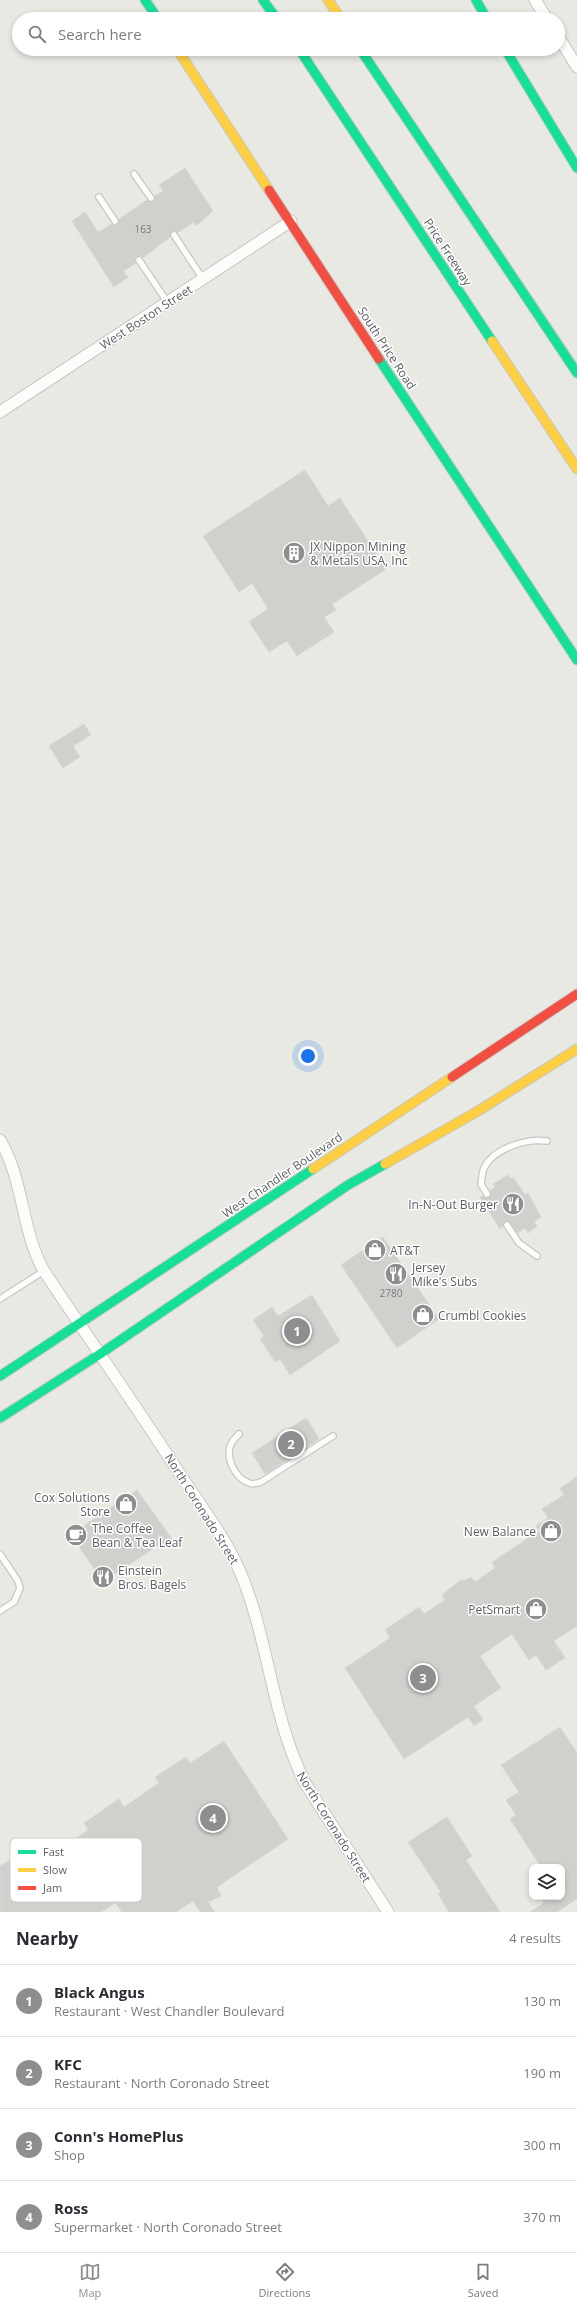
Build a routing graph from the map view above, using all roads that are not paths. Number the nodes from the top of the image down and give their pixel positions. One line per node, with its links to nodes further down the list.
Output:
1 (145, 0): 7 (main road)
2 (263, 0): 8 (main road)
3 (268, 0): 9 (main road)
4 (328, 0): 10 (main road)
5 (476, 0): 11 (main road)
6 (536, 0): 12 (street)
7 (153, 12)
8 (273, 12)
9 (275, 12)
10 (336, 12)
11 (483, 12)
12 (543, 12)
13 (565, 47): 19 (street)
14 (182, 56): 25 (main road, South Price Road)
15 (304, 56): 33 (main road, Price Freeway)
16 (365, 56): 20 (main road)
17 (371, 56): 20 (main road)
18 (509, 56): 21 (main road)
19 (577, 67)
20 (388, 91): 31 (main road)
21 (577, 168)
22 (134, 174): 24 (lane)
23 (99, 197): 26 (lane)
24 (150, 198)
25 (291, 221): 29 (street, West Boston Street); 34 (main road, South Price Road)
26 (115, 222)
27 (174, 235): 29 (lane)
28 (139, 260): 30 (lane)
29 (203, 279): 30 (street, West Boston Street)
30 (168, 302): 32 (street, West Boston Street)
31 (577, 373)
32 (0, 412)
33 (577, 469)
34 (577, 660)
35 (577, 994): 44 (main road, West Chandler Boulevard)
36 (577, 1048): 45 (main road)
37 (0, 1140): 42 (street, North Coronado Street)
38 (547, 1141): 39 (lane)
39 (487, 1194)
40 (507, 1225): 41 (lane)
41 (537, 1256)
42 (44, 1271): 43 (lane); 44 (street, North Coronado Street)
43 (0, 1299)
44 (79, 1324): 45 (street, North Coronado Street); 46 (main road, West Chandler Boulevard)
45 (100, 1354): 47 (main road); 52 (street, North Coronado Street)
46 (0, 1376)
47 (0, 1418)
48 (239, 1434): 49 (lane)
49 (333, 1436)
50 (0, 1554): 51 (lane)
51 (0, 1610)
52 (388, 1912)

